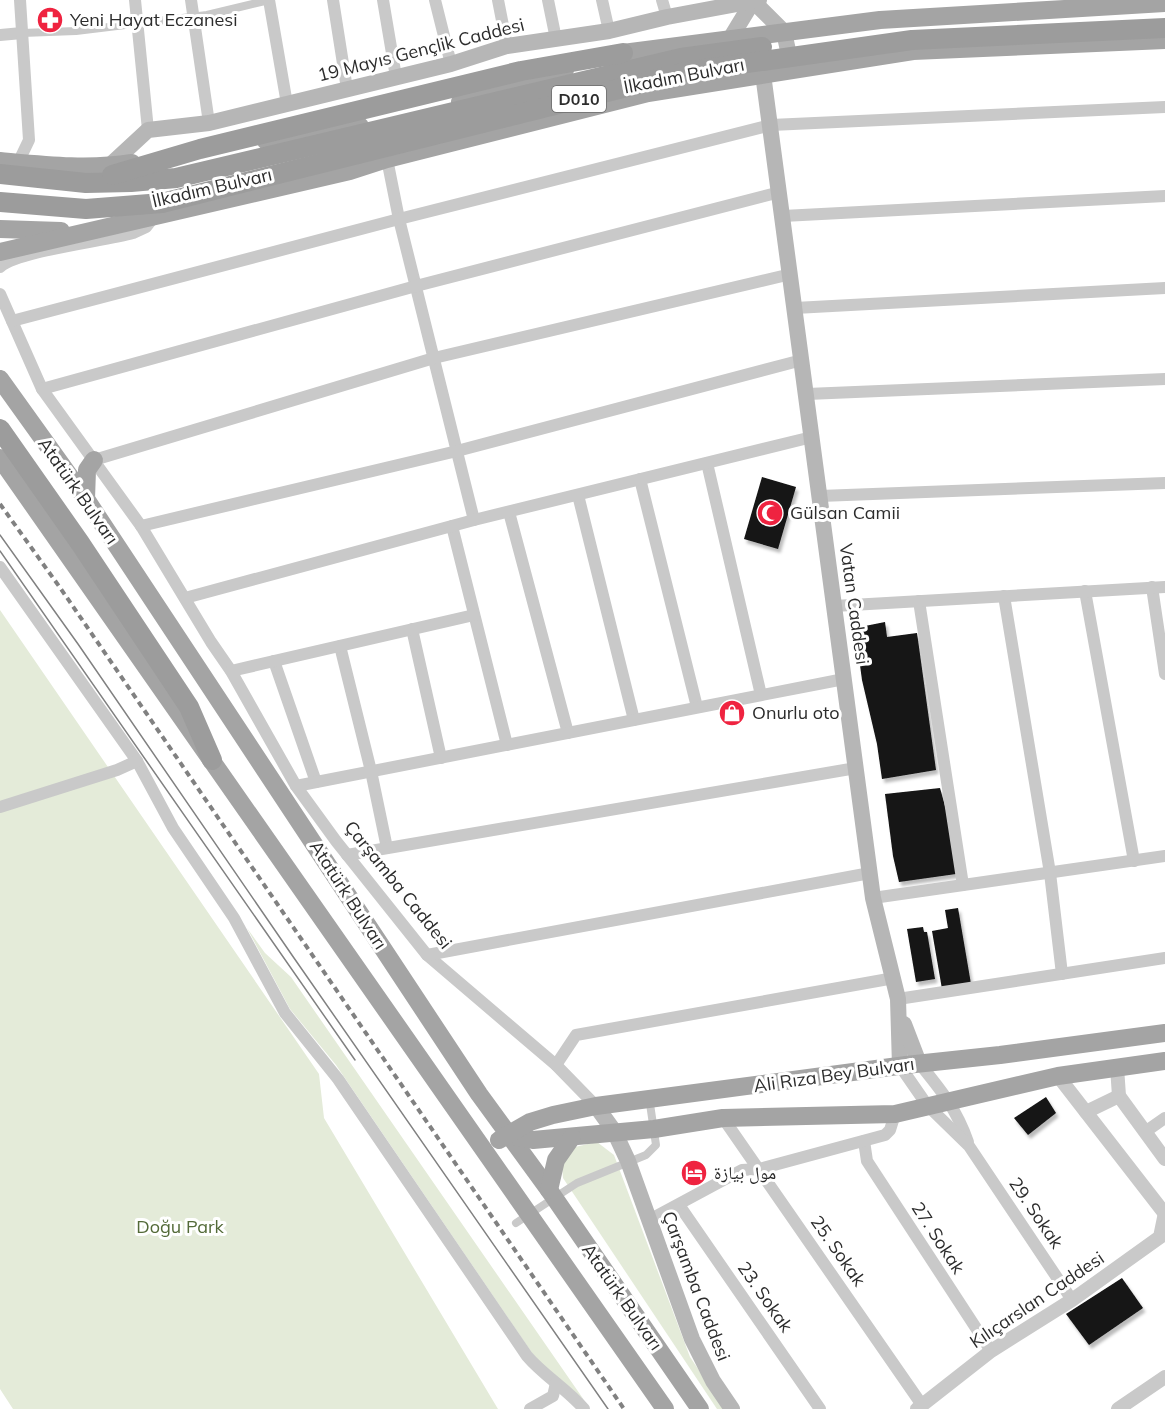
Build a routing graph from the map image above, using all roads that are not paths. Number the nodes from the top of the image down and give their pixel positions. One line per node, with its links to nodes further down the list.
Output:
1 (20, 0): 22 (street)
2 (135, 0): 18 (street)
3 (191, 0): 15 (street)
4 (269, 0): 15 (street); 35 (street)
5 (333, 0): 34 (street)
6 (382, 0): 32 (street)
7 (435, 0): 29 (street)
8 (498, 0): 27 (street)
9 (548, 0): 24 (street)
10 (602, 0): 20 (street)
11 (662, 0): 16 (street)
12 (756, 1): 14 (main road, 19 Mayıs Gençlik Caddesi); 21 (main road); 25 (main road)
13 (1165, 3): 21 (main road, İlkadım Bulvarı)
14 (721, 4): 16 (main road, 19 Mayıs Gençlik Caddesi)
15 (194, 16): 18 (street); 37 (street)
16 (667, 16): 20 (main road, 19 Mayıs Gençlik Caddesi)
17 (1165, 16): 45 (highway, İlkadım Bulvarı / D010)
18 (138, 23): 22 (street); 39 (street)
19 (1165, 28): 48 (highway, İlkadım Bulvarı / D010)
20 (609, 31): 24 (main road, 19 Mayıs Gençlik Caddesi)
21 (784, 32): 25 (main road, İlkadım Bulvarı); 30 (main road)
22 (22, 33): 23 (street); 42 (street)
23 (0, 35)
24 (556, 39): 27 (main road, 19 Mayıs Gençlik Caddesi)
25 (730, 39): 28 (main road, İlkadım Bulvarı); 33 (main road)
26 (1165, 40): 30 (main road, İlkadım Bulvarı)
27 (507, 46): 29 (main road, 19 Mayıs Gençlik Caddesi)
28 (623, 53): 43 (main road, İlkadım Bulvarı); 45 (highway)
29 (451, 64): 32 (main road, 19 Mayıs Gençlik Caddesi)
30 (792, 70): 31 (main road, İlkadım Bulvarı)
31 (763, 74): 33 (main road, İlkadım Bulvarı); 38 (main road, Vatan Caddesi)
32 (396, 77): 34 (main road, 19 Mayıs Gençlik Caddesi)
33 (740, 78): 40 (main road, İlkadım Bulvarı)
34 (347, 89): 35 (main road, 19 Mayıs Gençlik Caddesi)
35 (287, 104): 37 (main road, 19 Mayıs Gençlik Caddesi)
36 (1165, 107): 38 (street)
37 (209, 123): 39 (main road, 19 Mayıs Gençlik Caddesi)
38 (771, 125): 46 (main road, Vatan Caddesi); 51 (street)
39 (148, 130): 43 (main road)
40 (387, 159): 50 (main road, İlkadım Bulvarı); 51 (street)
41 (0, 161): 42 (main road, İlkadım Bulvarı)
42 (18, 163): 43 (main road, İlkadım Bulvarı)
43 (108, 167)
44 (0, 174): 45 (highway, İlkadım Bulvarı / D010)
45 (86, 183)
46 (780, 192): 49 (main road, Vatan Caddesi); 57 (street)
47 (1165, 196): 49 (street)
48 (0, 202)
49 (783, 216): 56 (main road, Vatan Caddesi)
50 (154, 217): 53 (main road, İlkadım Bulvarı); 55 (street)
51 (399, 219): 57 (street); 61 (street)
52 (0, 229): 53 (main road)
53 (91, 231): 54 (main road)
54 (0, 252)
55 (0, 267)
56 (791, 274): 60 (main road, Vatan Caddesi); 62 (street)
57 (416, 286): 62 (street); 66 (street)
58 (1165, 288): 60 (street)
59 (0, 294): 61 (street, Çarşamba Caddesi)
60 (795, 308): 63 (main road, Vatan Caddesi)
61 (12, 321): 66 (street, Çarşamba Caddesi)
62 (434, 358): 70 (street); 72 (street)
63 (802, 360): 67 (main road, Vatan Caddesi); 70 (street)
64 (0, 379): 78 (main road, Atatürk Bulvarı)
65 (1165, 379): 67 (street)
66 (42, 389): 72 (street, Çarşamba Caddesi)
67 (807, 394): 69 (main road, Vatan Caddesi)
68 (0, 429): 104 (highway)
69 (812, 437): 73 (street); 77 (main road, Vatan Caddesi)
70 (457, 451): 80 (street); 81 (street)
71 (0, 458): 104 (main road, Atatürk Bulvarı)
72 (94, 460): 78 (main road); 81 (street, Çarşamba Caddesi)
73 (707, 463): 74 (street); 98 (street)
74 (640, 479): 76 (street); 99 (street)
75 (1165, 483): 77 (street)
76 (578, 495): 79 (street); 100 (street)
77 (820, 496): 90 (main road, Vatan Caddesi)
78 (86, 499): 142 (main road, Atatürk Bulvarı)
79 (509, 512): 80 (street); 101 (street)
80 (474, 520): 82 (street)
81 (141, 526): 88 (street, Çarşamba Caddesi)
82 (452, 526): 88 (street); 91 (street)
83 (0, 567): 105 (street)
84 (1152, 587): 85 (street); 86 (street); 96 (street)
85 (1165, 587)
86 (1085, 591): 87 (street); 114 (street)
87 (1004, 596): 89 (street); 116 (street)
88 (185, 598): 95 (street, Çarşamba Caddesi)
89 (919, 601): 90 (street); 117 (street)
90 (834, 606): 97 (main road, Vatan Caddesi)
91 (474, 615): 92 (street); 102 (street)
92 (412, 629): 93 (street); 103 (street)
93 (340, 646): 94 (street); 107 (street)
94 (274, 661): 95 (street); 108 (street)
95 (231, 671): 109 (street, Çarşamba Caddesi)
96 (1165, 674)
97 (844, 679): 98 (street); 106 (main road, Vatan Caddesi)
98 (761, 695): 99 (street)
99 (698, 707): 100 (street)
100 (634, 720): 101 (street)
101 (568, 733): 102 (street)
102 (507, 745): 103 (street)
103 (441, 758): 107 (street)
104 (213, 759): 146 (main road, Atatürk Bulvarı)
105 (137, 761): 110 (street); 159 (street)
106 (856, 768): 111 (street); 115 (main road, Vatan Caddesi)
107 (371, 771): 108 (street); 111 (street)
108 (316, 782): 109 (street)
109 (296, 786): 112 (street, Çarşamba Caddesi)
110 (0, 807)
111 (387, 848): 112 (street)
112 (347, 855): 119 (street, Çarşamba Caddesi)
113 (1165, 856): 114 (street)
114 (1134, 861): 116 (street)
115 (870, 873): 118 (main road, Vatan Caddesi); 119 (street)
116 (1050, 873): 117 (street); 121 (street)
117 (963, 885): 118 (street)
118 (873, 898): 122 (main road, Vatan Caddesi)
119 (427, 955): 127 (street, Çarşamba Caddesi)
120 (1165, 958): 121 (street)
121 (1062, 974): 123 (street)
122 (894, 978): 123 (main road, Vatan Caddesi); 127 (street)
123 (899, 1006): 126 (main road, Vatan Caddesi)
124 (1165, 1033): 126 (main road, Ali Rıza Bey Bulvarı)
125 (1165, 1061): 128 (main road, Ali Rıza Bey Bulvarı)
126 (910, 1064): 130 (main road, Ali Rıza Bey Bulvarı); 132 (street); 133 (street)
127 (556, 1065): 134 (street, Çarşamba Caddesi)
128 (1117, 1067): 129 (main road, Ali Rıza Bey Bulvarı); 131 (street)
129 (1058, 1076): 132 (main road, Ali Rıza Bey Bulvarı); 135 (street)
130 (649, 1095): 134 (main road, Ali Rıza Bey Bulvarı); 139 (street)
131 (1119, 1096): 135 (street); 141 (street)
132 (949, 1100): 133 (main road, Ali Rıza Bey Bulvarı); 145 (street)
133 (927, 1105): 136 (main road, Ali Rıza Bey Bulvarı); 145 (street)
134 (596, 1106): 140 (main road, Çarşamba Caddesi); 142 (main road, Ali Rıza Bey Bulvarı)
135 (1086, 1112): 152 (street)
136 (895, 1114): 137 (main road, Ali Rıza Bey Bulvarı); 144 (street)
137 (723, 1118): 139 (main road, Ali Rıza Bey Bulvarı); 149 (street, 25. Sokak)
138 (1165, 1118): 141 (street)
139 (654, 1129): 140 (main road, Ali Rıza Bey Bulvarı); 148 (street)
140 (614, 1131): 143 (main road, Ali Rıza Bey Bulvarı); 148 (main road, Çarşamba Caddesi)
141 (1145, 1132): 147 (street)
142 (508, 1135): 143 (main road, Ali Rıza Bey Bulvarı); 146 (main road, Ali Rıza Bey Bulvarı); 150 (main road, Atatürk Bulvarı)
143 (572, 1137): 150 (main road)
144 (864, 1141): 149 (street); 157 (street, 27. Sokak)
145 (969, 1146): 156 (street, 29. Sokak)
146 (484, 1148): 153 (main road, Atatürk Bulvarı)
147 (1165, 1159)
148 (628, 1161): 150 (street); 154 (main road, Çarşamba Caddesi)
149 (759, 1169): 151 (street); 161 (street, 25. Sokak)
150 (551, 1194): 153 (street); 165 (main road, Atatürk Bulvarı)
151 (679, 1205): 154 (street); 167 (street, 23. Sokak)
152 (1165, 1214): 155 (street, Kılıçarslan Caddesi)
153 (523, 1218): 164 (main road, Atatürk Bulvarı)
154 (649, 1220): 166 (main road, Çarşamba Caddesi)
155 (1163, 1237): 156 (street, Kılıçarslan Caddesi)
156 (1072, 1300): 157 (street, Kılıçarslan Caddesi)
157 (991, 1351): 161 (street, Kılıçarslan Caddesi)
158 (1165, 1377): 160 (street)
159 (556, 1383): 162 (street); 163 (street)
160 (1135, 1404): 168 (street)
161 (919, 1407)
162 (530, 1409)
163 (584, 1409)
164 (665, 1409)
165 (700, 1409)
166 (732, 1409)
167 (820, 1409)
168 (1118, 1409)

